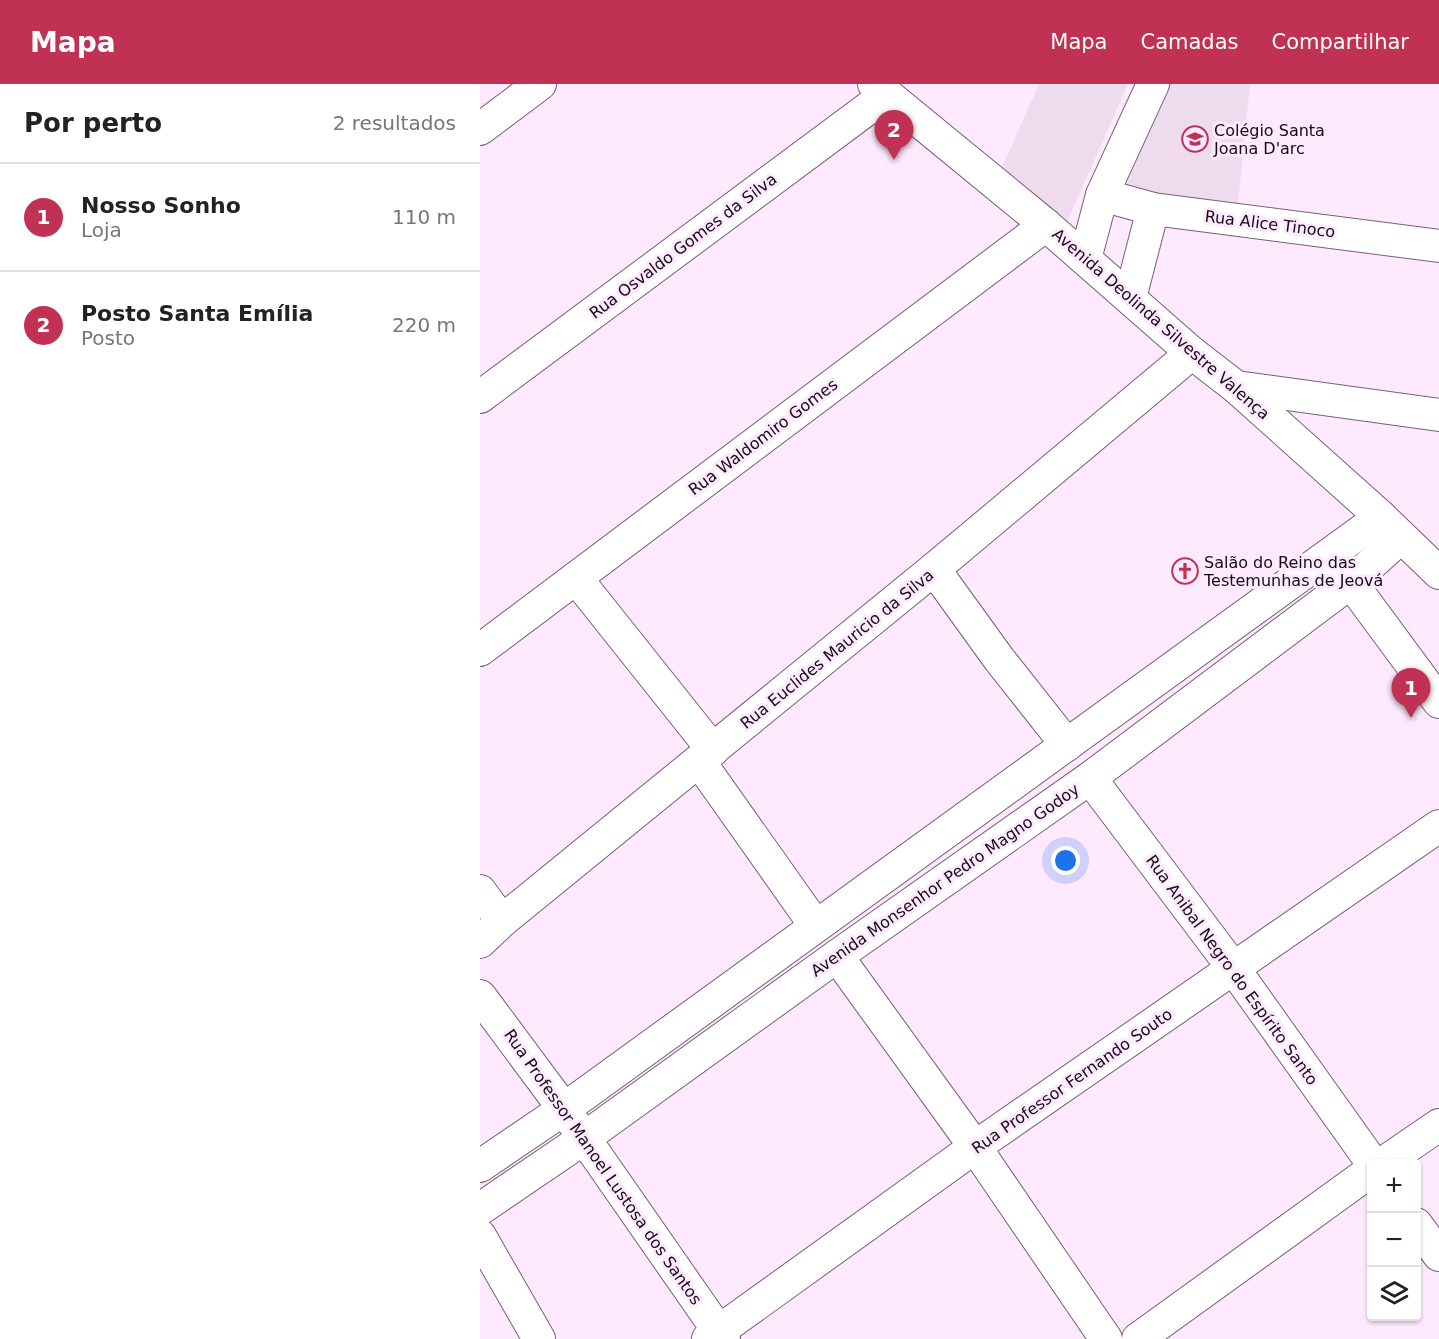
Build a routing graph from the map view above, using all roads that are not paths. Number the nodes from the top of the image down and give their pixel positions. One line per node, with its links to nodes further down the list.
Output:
1 (540, 84): 4 (street)
2 (1153, 84): 5 (street)
3 (880, 89): 7 (street, Avenida Deolinda Silvestre Valença); 13 (street, Rua Osvaldo Gomes da Silva)
4 (480, 129)
5 (1102, 195): 6 (street, Rua Alice Tinoco); 9 (street)
6 (1154, 209): 8 (street, Rua Alice Tinoco); 10 (street)
7 (1046, 225): 9 (street, Avenida Deolinda Silvestre Valença); 19 (street, Rua Waldomiro Gomes)
8 (1439, 246)
9 (1085, 259): 10 (street, Avenida Deolinda Silvestre Valença)
10 (1130, 298): 11 (street, Avenida Deolinda Silvestre Valença)
11 (1192, 352): 12 (street, Avenida Deolinda Silvestre Valença); 17 (street, Rua Euclides Mauricio da Silva)
12 (1236, 387): 14 (street); 15 (street, Avenida Deolinda Silvestre Valença)
13 (480, 397)
14 (1439, 415)
15 (1391, 527): 16 (street); 18 (street, Avenida Deolinda Silvestre Valença); 20 (street, Avenida Monsenhor Pedro Magno Godoy)
16 (1330, 554): 20 (street); 23 (street)
17 (934, 569): 23 (street); 24 (street, Rua Euclides Mauricio da Silva)
18 (1439, 573)
19 (576, 578): 21 (street, Rua Waldomiro Gomes); 24 (street)
20 (1351, 582): 22 (street); 25 (street, Avenida Monsenhor Pedro Magno Godoy)
21 (480, 650)
22 (1439, 702)
23 (1067, 745): 28 (street)
24 (706, 756): 28 (street); 29 (street, Rua Euclides Mauricio da Silva)
25 (1090, 777): 30 (street, Avenida Monsenhor Pedro Magno Godoy); 31 (street, Rua Anibal Negro do Espírito Santo)
26 (1439, 826): 31 (street, Rua Professor Fernando Souto)
27 (480, 891): 29 (street)
28 (815, 925): 33 (street)
29 (491, 931)
30 (837, 956): 35 (street, Avenida Monsenhor Pedro Magno Godoy); 36 (street)
31 (1234, 969): 36 (street, Rua Professor Fernando Souto); 37 (street, Rua Anibal Negro do Espírito Santo)
32 (480, 996): 33 (street, Rua Professor Manoel Lustosa dos Santos)
33 (564, 1109): 35 (street, Rua Professor Manoel Lustosa dos Santos); 39 (street)
34 (1439, 1125): 38 (street)
35 (583, 1139): 41 (street, Avenida Monsenhor Pedro Magno Godoy); 45 (street, Rua Professor Manoel Lustosa dos Santos)
36 (975, 1147): 45 (street, Rua Professor Fernando Souto); 47 (street)
37 (1369, 1159)
38 (1389, 1159)
39 (480, 1166)
40 (1367, 1173): 48 (street)
41 (480, 1209)
42 (1421, 1231): 44 (street)
43 (480, 1236): 46 (street)
44 (1439, 1255)
45 (717, 1336)
46 (539, 1339)
47 (1106, 1339)
48 (1138, 1339)

